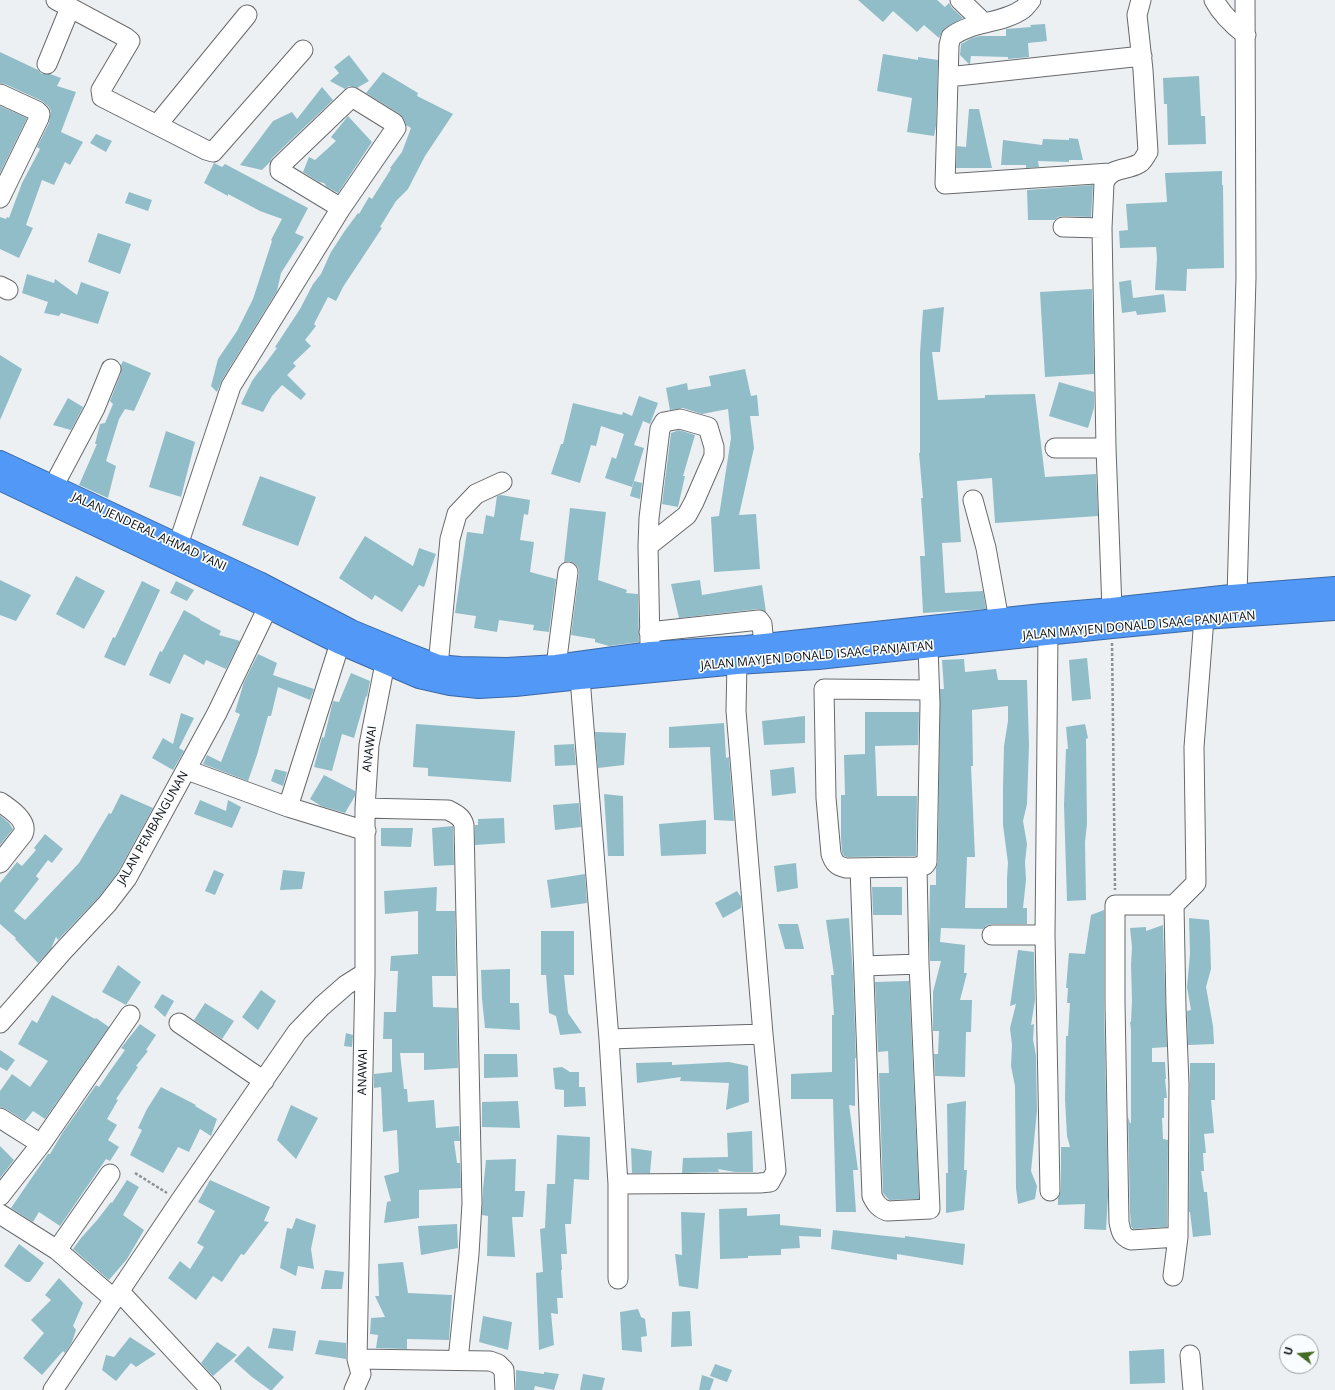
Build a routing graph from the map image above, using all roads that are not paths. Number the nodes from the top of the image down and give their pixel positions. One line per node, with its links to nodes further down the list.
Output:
1 (960, 0): 9 (street)
2 (1031, 0): 9 (street)
3 (1141, 0): 12 (street)
4 (1214, 0): 10 (street)
5 (1245, 0): 10 (street)
6 (1256, 0): 34 (street)
7 (63, 4): 13 (street); 16 (street)
8 (247, 15): 16 (street)
9 (984, 23): 14 (street)
10 (1246, 35): 34 (street)
11 (303, 50): 16 (street)
12 (1142, 56): 14 (street); 17 (street)
13 (47, 64)
14 (948, 77): 17 (street)
15 (0, 94): 18 (street)
16 (157, 125)
17 (1110, 173): 21 (street)
18 (0, 198)
19 (341, 208): 19 (street); 30 (street)
20 (1063, 227): 21 (street)
21 (1102, 228): 24 (street)
22 (111, 368): 28 (street)
23 (1055, 448): 24 (street)
24 (1106, 448): 38 (street)
25 (0, 462): 28 (highway, JALAN JENDERAL AHMAD YANI)
26 (0, 479): 35 (highway, JALAN JENDERAL AHMAD YANI)
27 (502, 482): 48 (street)
28 (53, 486): 30 (highway, JALAN JENDERAL AHMAD YANI)
29 (973, 500): 41 (street)
30 (178, 545): 37 (highway, JALAN JENDERAL AHMAD YANI)
31 (648, 546): 31 (street); 43 (street)
32 (568, 572): 49 (street)
33 (1335, 588): 34 (highway, JALAN MAYJEN DONALD ISAAC PANJAITAN)
34 (1243, 595): 38 (highway, JALAN MAYJEN DONALD ISAAC PANJAITAN)
35 (268, 607): 37 (highway, JALAN JENDERAL AHMAD YANI); 52 (street, JALAN PEMBANGUNAN)
36 (1335, 609): 39 (highway, JALAN MAYJEN DONALD ISAAC PANJAITAN)
37 (293, 610): 40 (highway)
38 (1112, 618): 39 (highway, JALAN MAYJEN DONALD ISAAC PANJAITAN); 41 (highway, JALAN MAYJEN DONALD ISAAC PANJAITAN); 42 (highway, JALAN MAYJEN DONALD ISAAC PANJAITAN)
39 (1204, 618): 60 (street)
40 (314, 621): 44 (highway, JALAN MAYJEN DONALD ISAAC PANJAITAN); 46 (highway, JALAN MAYJEN DONALD ISAAC PANJAITAN)
41 (1000, 629): 42 (highway, JALAN MAYJEN DONALD ISAAC PANJAITAN); 43 (highway, JALAN MAYJEN DONALD ISAAC PANJAITAN); 45 (highway, JALAN MAYJEN DONALD ISAAC PANJAITAN)
42 (1048, 633): 62 (street)
43 (650, 642): 49 (highway, JALAN MAYJEN DONALD ISAAC PANJAITAN)
44 (340, 643): 46 (highway, JALAN MAYJEN DONALD ISAAC PANJAITAN); 54 (street)
45 (928, 646): 47 (highway, JALAN MAYJEN DONALD ISAAC PANJAITAN); 51 (street)
46 (387, 655): 48 (highway, JALAN MAYJEN DONALD ISAAC PANJAITAN); 50 (highway, JALAN MAYJEN DONALD ISAAC PANJAITAN); 55 (street, ANAWAI)
47 (737, 663): 50 (highway, JALAN MAYJEN DONALD ISAAC PANJAITAN); 69 (street)
48 (438, 666): 49 (highway, JALAN MAYJEN DONALD ISAAC PANJAITAN)
49 (556, 666)
50 (580, 678): 70 (street)
51 (929, 690): 58 (street); 59 (street)
52 (187, 770): 54 (street); 67 (street, JALAN PEMBANGUNAN)
53 (0, 802): 57 (street)
54 (288, 807): 56 (street)
55 (366, 808): 56 (street, ANAWAI); 85 (street)
56 (366, 831): 65 (street, ANAWAI)
57 (0, 863)
58 (917, 867): 59 (street); 63 (street)
59 (860, 868): 64 (street)
60 (1174, 905): 79 (street); 79 (street)
61 (992, 935): 62 (street)
62 (1045, 935): 76 (street)
63 (919, 964): 64 (street); 64 (street)
64 (864, 966)
65 (365, 973): 71 (street); 86 (street, ANAWAI)
66 (130, 1015): 73 (street)
67 (0, 1023)
68 (179, 1023): 71 (street)
69 (763, 1034): 70 (street); 75 (street)
70 (609, 1039): 75 (street)
71 (264, 1081): 83 (street)
72 (0, 1118): 73 (street)
73 (41, 1144): 77 (street)
74 (110, 1174): 80 (street)
75 (618, 1184): 82 (street)
76 (1050, 1191)
77 (0, 1196)
78 (0, 1214): 80 (street)
79 (1178, 1237): 81 (street)
80 (57, 1250): 83 (street)
81 (1173, 1276)
82 (618, 1279)
83 (117, 1295): 87 (street); 88 (street)
84 (1190, 1355): 90 (street)
85 (458, 1360): 86 (street, ANAWAI); 89 (street, ANAWAI)
86 (361, 1378)
87 (53, 1390)
88 (211, 1390)
89 (505, 1390)
90 (1193, 1390)

